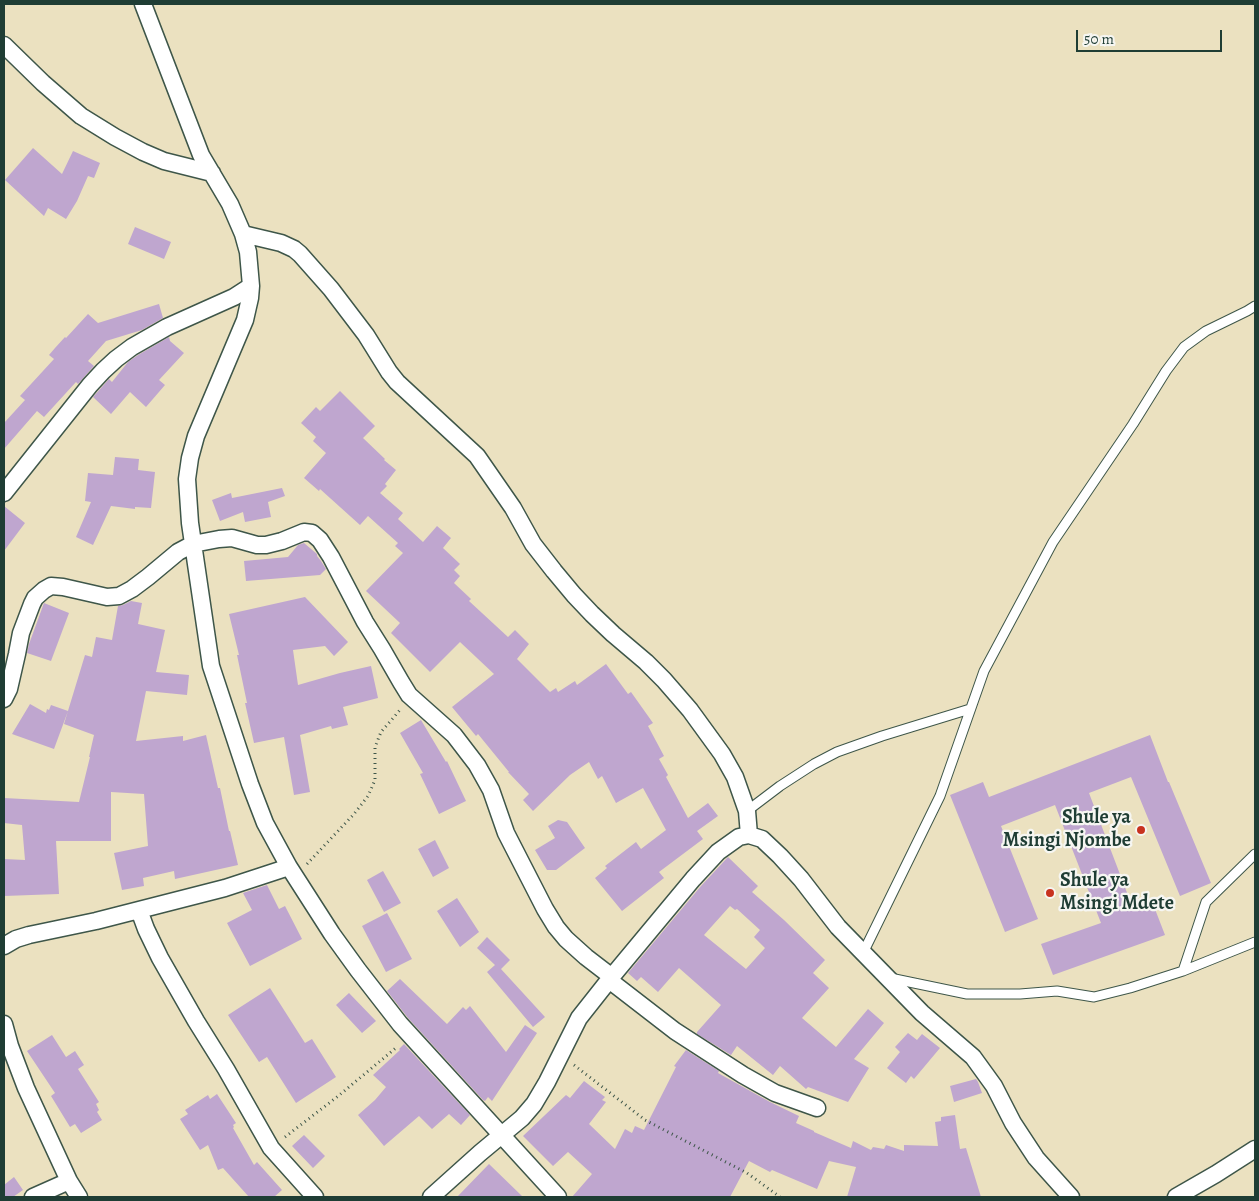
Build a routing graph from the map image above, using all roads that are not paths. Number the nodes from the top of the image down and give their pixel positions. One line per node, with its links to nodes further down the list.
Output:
1 (143, 4): 3 (street)
2 (4, 45): 3 (street)
3 (212, 173): 4 (street)
4 (244, 234): 5 (street); 11 (street)
5 (251, 286): 7 (street); 8 (street)
6 (1255, 306): 10 (lane)
7 (4, 493)
8 (193, 544): 9 (street); 14 (street); 21 (street)
9 (4, 699)
10 (970, 709): 11 (lane); 18 (lane)
11 (747, 811): 12 (street)
12 (749, 835): 18 (street); 21 (street)
13 (1255, 854): 19 (lane)
14 (292, 872): 15 (street); 25 (street)
15 (139, 910): 17 (street); 30 (street)
16 (1255, 942): 19 (lane)
17 (4, 946)
18 (863, 953): 20 (street)
19 (1183, 971): 20 (lane)
20 (888, 978): 33 (street)
21 (610, 979): 24 (street); 25 (street)
22 (4, 1024): 23 (street)
23 (6, 1041): 27 (street)
24 (817, 1108)
25 (502, 1135): 31 (street); 32 (street)
26 (1255, 1149): 34 (street)
27 (69, 1181): 28 (street); 29 (street)
28 (33, 1197)
29 (79, 1197)
30 (315, 1197)
31 (431, 1197)
32 (558, 1197)
33 (1072, 1197)
34 (1176, 1197)

